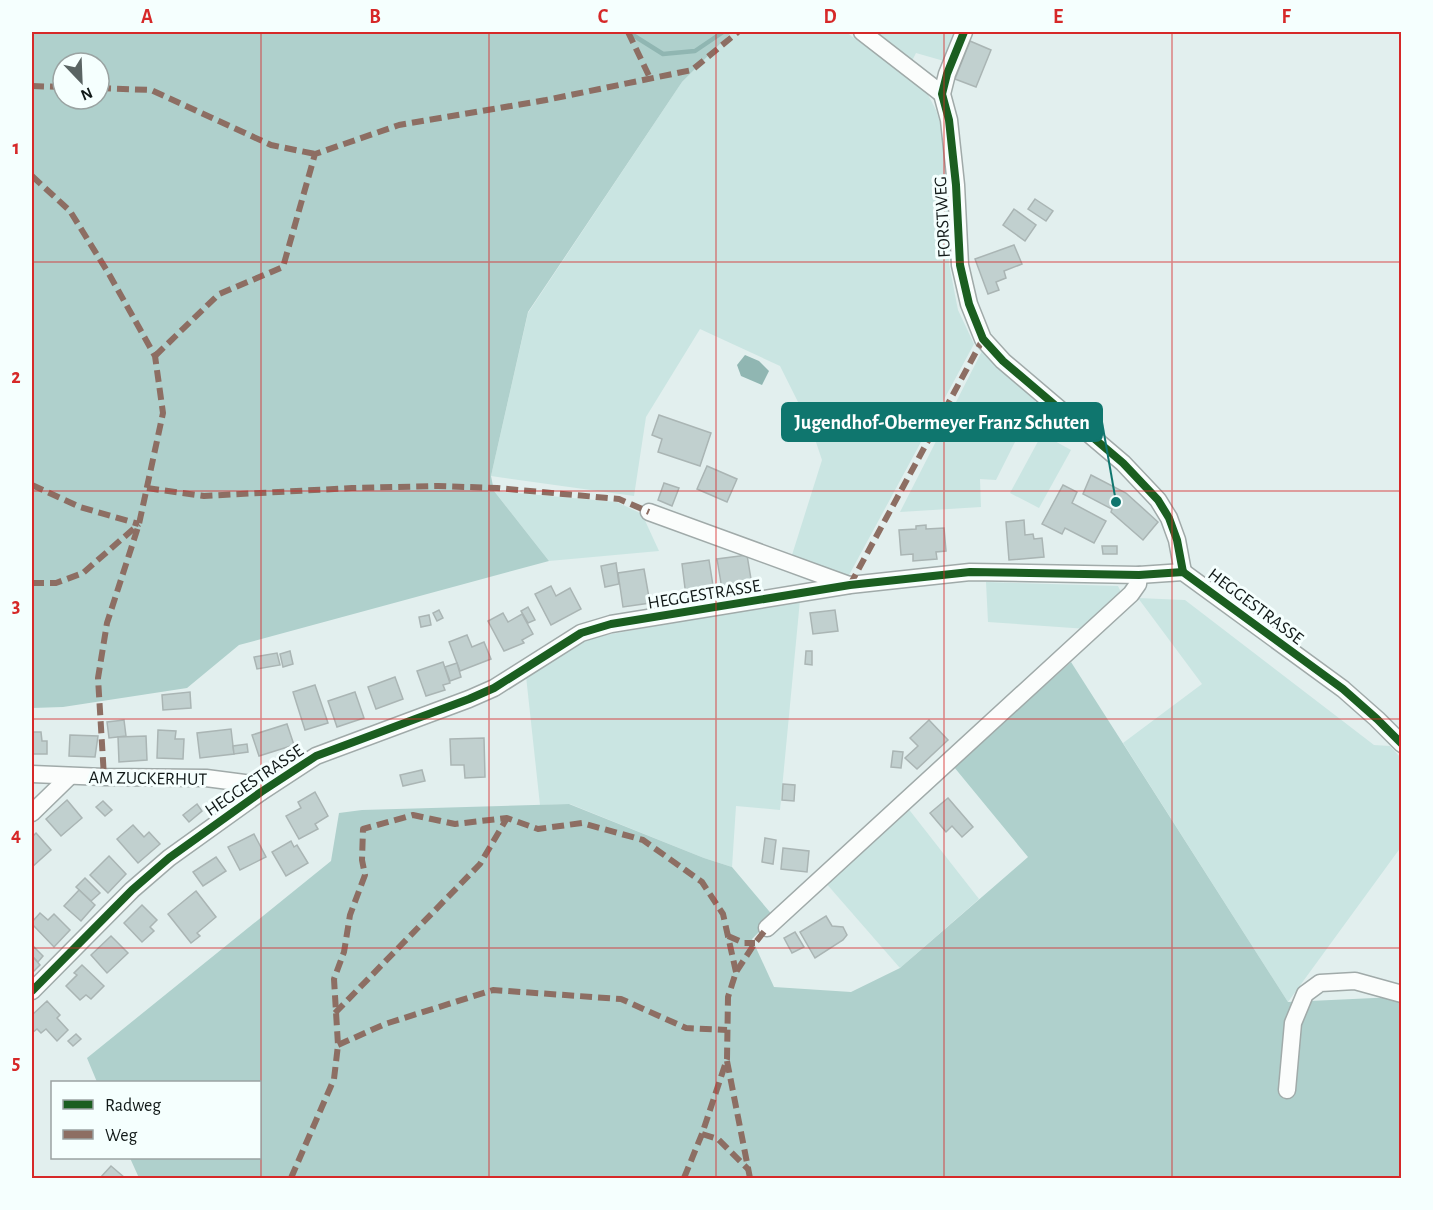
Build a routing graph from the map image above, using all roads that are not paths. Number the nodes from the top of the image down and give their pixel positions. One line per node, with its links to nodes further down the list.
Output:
1 (861, 32): 3 (street)
2 (964, 32): 3 (street)
3 (942, 94): 5 (street, FORSTWEG)
4 (649, 512): 7 (street)
5 (1183, 572): 6 (street, HEGGESTRASSE); 8 (street, HEGGESTRASSE)
6 (1139, 575): 7 (street, HEGGESTRASSE); 13 (street)
7 (850, 585): 11 (street, HEGGESTRASSE)
8 (1399, 739)
9 (32, 774): 10 (street, AM ZUCKERHUT)
10 (70, 776): 11 (street, AM ZUCKERHUT); 12 (street)
11 (261, 792): 14 (street, HEGGESTRASSE)
12 (32, 813)
13 (768, 928)
14 (32, 992)
15 (1401, 994): 16 (street)
16 (1287, 1090)

